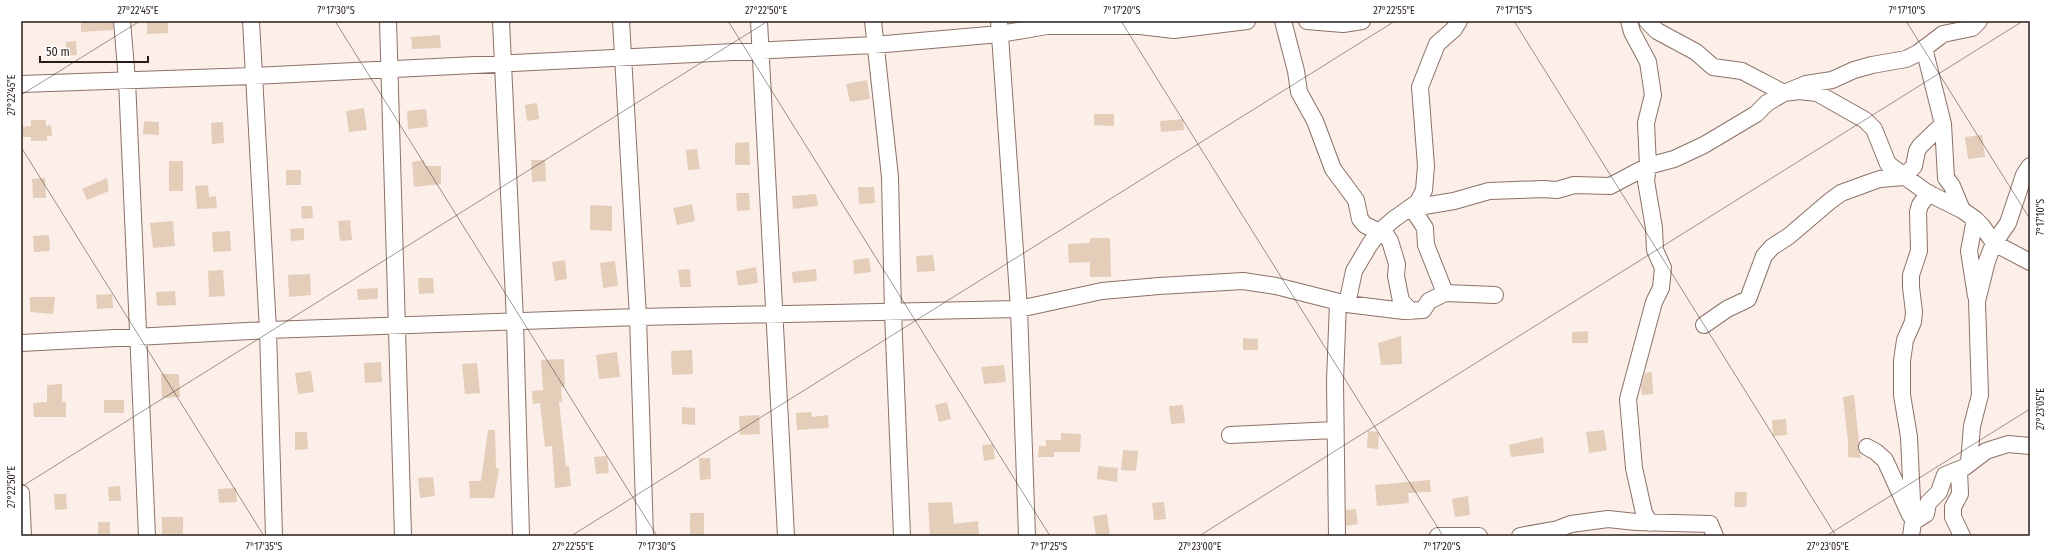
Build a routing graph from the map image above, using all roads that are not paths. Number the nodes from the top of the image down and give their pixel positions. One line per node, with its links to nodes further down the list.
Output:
1 (122, 21): 26 (street)
2 (251, 21): 25 (street)
3 (388, 21): 24 (street)
4 (501, 21): 23 (street)
5 (621, 21): 22 (street)
6 (759, 21): 21 (street)
7 (873, 21): 19 (street)
8 (1248, 21): 16 (street)
9 (1283, 21): 37 (street)
10 (1308, 21): 11 (street)
11 (1362, 21)
12 (1459, 21): 34 (street)
13 (1629, 21): 30 (street)
14 (1647, 21): 28 (street)
15 (1979, 21): 17 (street)
16 (1140, 23): 18 (street)
17 (1941, 27): 20 (street)
18 (999, 28): 19 (street); 45 (street)
19 (874, 45): 21 (street); 46 (street)
20 (1924, 48): 28 (street); 29 (street)
21 (760, 50): 22 (street); 47 (street)
22 (623, 57): 23 (street); 48 (street)
23 (502, 63): 24 (street); 49 (street)
24 (390, 69): 25 (street); 50 (street)
25 (253, 76): 26 (street); 52 (street)
26 (127, 80): 27 (street); 53 (street)
27 (21, 84)
28 (1784, 92): 30 (street); 32 (street)
29 (1943, 124): 32 (street); 35 (street)
30 (1648, 166): 34 (street); 61 (street)
31 (2030, 166): 38 (street)
32 (1904, 177): 33 (street); 51 (street)
33 (1928, 193): 35 (street); 62 (street)
34 (1412, 208): 37 (street); 40 (street)
35 (1962, 210): 36 (street)
36 (1975, 220): 38 (street); 42 (street)
37 (1380, 231): 43 (street); 44 (street)
38 (1994, 243): 39 (street); 42 (street)
39 (2030, 262)
40 (1445, 294): 41 (street); 44 (street)
41 (1495, 294)
42 (1977, 301): 59 (street)
43 (1342, 303): 44 (street); 45 (street); 55 (street)
44 (1404, 307)
45 (1019, 310): 46 (street); 72 (street)
46 (893, 312): 47 (street); 71 (street)
47 (773, 314): 48 (street); 70 (street)
48 (638, 317): 49 (street); 69 (street)
49 (515, 321): 50 (street); 68 (street)
50 (396, 326): 52 (street); 67 (street)
51 (1704, 326)
52 (268, 330): 53 (street); 66 (street)
53 (138, 337): 54 (street); 65 (street)
54 (21, 343)
55 (1335, 430): 56 (street); 73 (street)
56 (1230, 435)
57 (2030, 446): 59 (street)
58 (1867, 447): 62 (street)
59 (1964, 466): 62 (street); 78 (street)
60 (21, 493): 64 (street)
61 (1644, 519): 63 (street); 77 (street)
62 (1912, 529)
63 (1559, 532): 76 (street)
64 (23, 536)
65 (147, 536)
66 (274, 536)
67 (404, 536)
68 (521, 536)
69 (645, 536)
70 (786, 536)
71 (902, 536)
72 (1027, 536)
73 (1337, 536)
74 (1438, 536): 75 (street)
75 (1479, 536)
76 (1520, 536)
77 (1715, 536)
78 (1962, 536)

